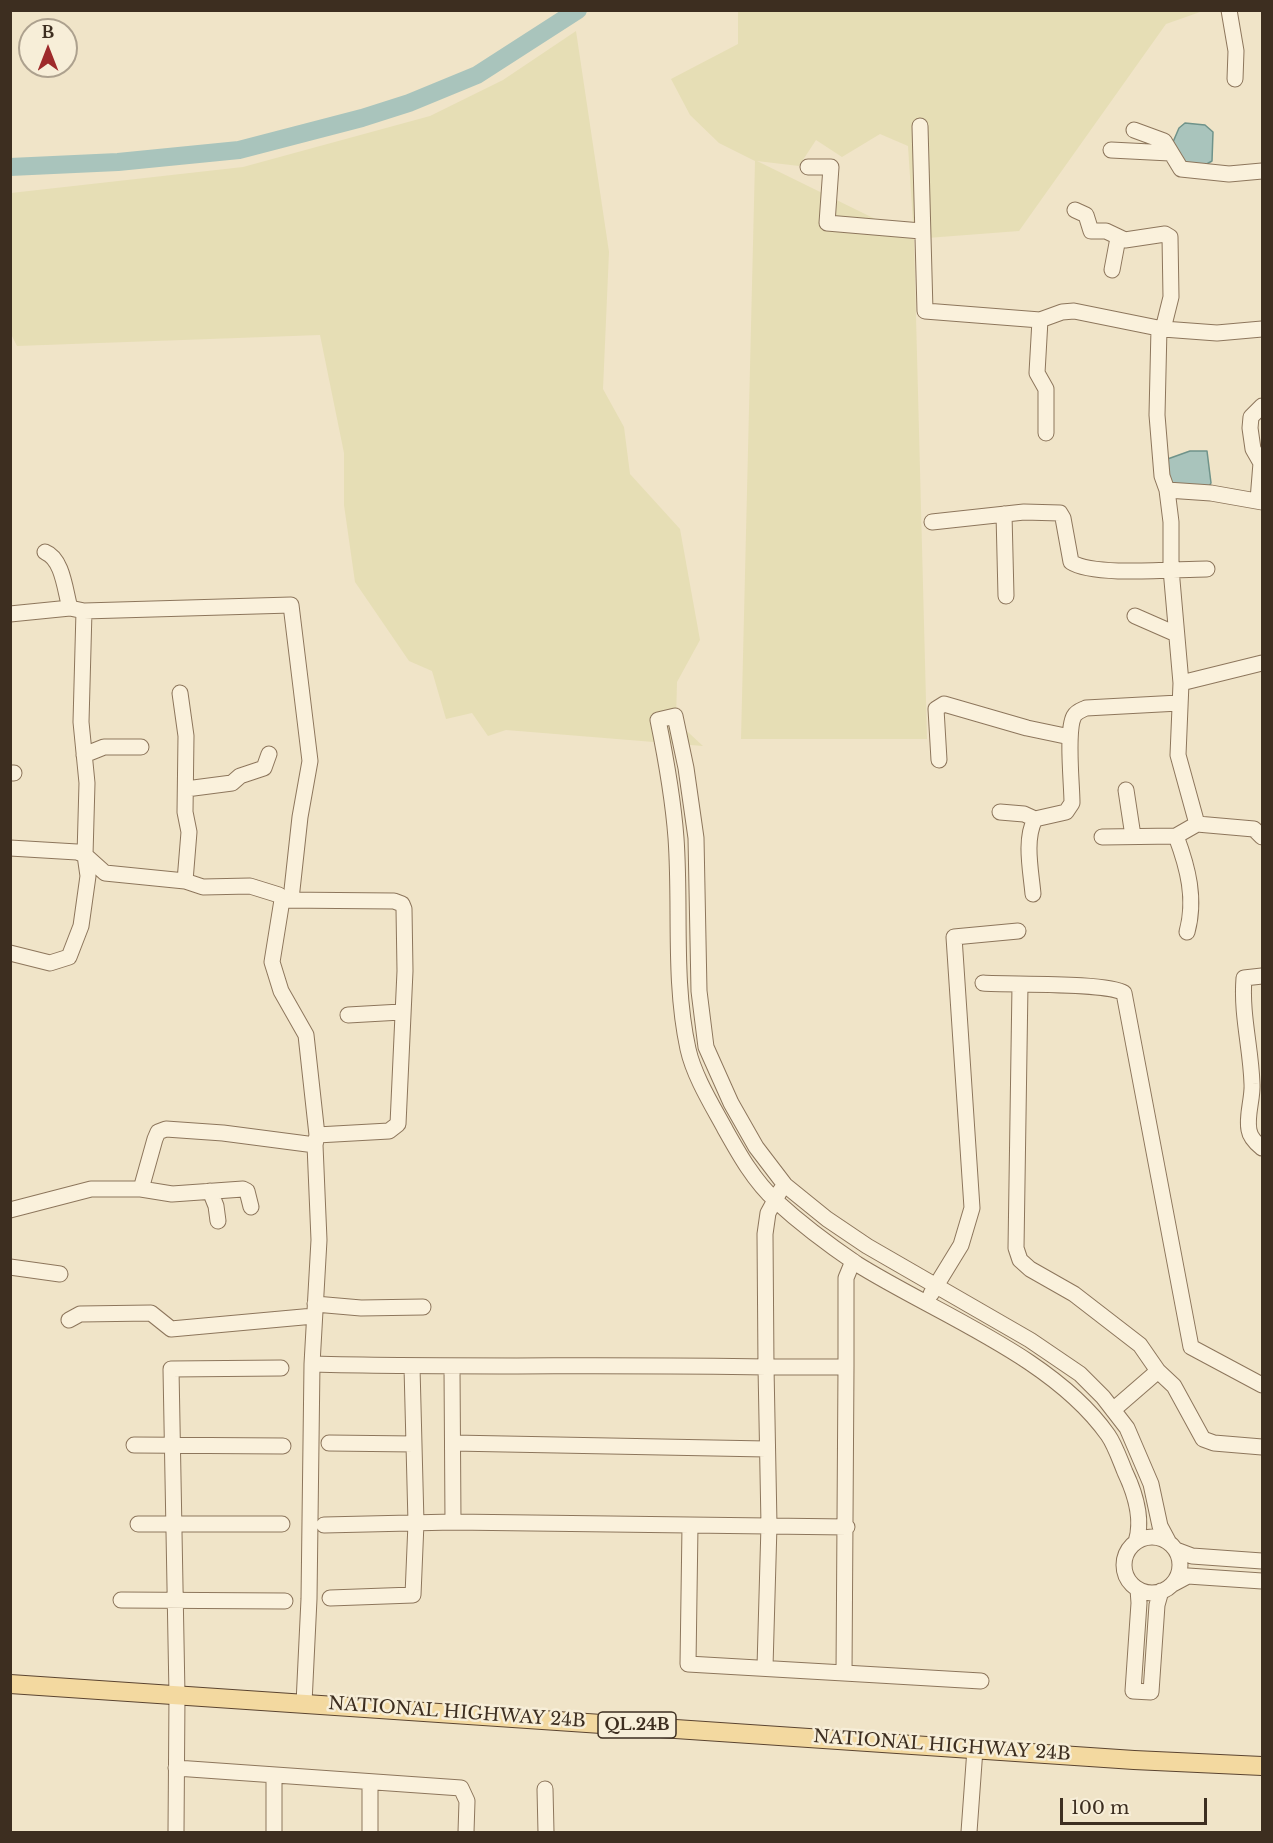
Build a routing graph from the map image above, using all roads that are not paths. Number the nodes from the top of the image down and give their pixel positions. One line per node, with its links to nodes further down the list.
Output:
1 (1229, 10): 2 (street)
2 (1235, 80)
3 (920, 126): 10 (street)
4 (1134, 130): 6 (street)
5 (1111, 150): 6 (street)
6 (1170, 153): 8 (street)
7 (808, 167): 10 (street)
8 (1263, 171)
9 (1075, 210): 11 (street)
10 (921, 231): 13 (street)
11 (1118, 238): 12 (street); 14 (street)
12 (1112, 270)
13 (1040, 320): 14 (street); 17 (street)
14 (1161, 328): 15 (street); 18 (street)
15 (1263, 329)
16 (1263, 406): 19 (street)
17 (1046, 432)
18 (1167, 490): 19 (street); 23 (street)
19 (1260, 501)
20 (1004, 514): 21 (street); 23 (street); 25 (street)
21 (932, 522)
22 (45, 552): 26 (street)
23 (1171, 569): 24 (street); 29 (street)
24 (1207, 569)
25 (1006, 596)
26 (77, 609): 27 (street); 37 (street); 52 (street)
27 (10, 614)
28 (1135, 616): 29 (street)
29 (1176, 634): 31 (street)
30 (1263, 663): 31 (street)
31 (1181, 682): 33 (street)
32 (180, 693): 39 (street)
33 (1179, 703): 34 (street); 43 (street)
34 (1070, 737): 38 (street); 42 (street)
35 (141, 747): 37 (street)
36 (270, 754): 39 (street)
37 (84, 756): 49 (street)
38 (939, 760)
39 (186, 789): 50 (street)
40 (1126, 790): 45 (street)
41 (1000, 812): 42 (street)
42 (1035, 819): 51 (street)
43 (1197, 824): 44 (street); 46 (street)
44 (1261, 832)
45 (1133, 836): 46 (street); 47 (street)
46 (1176, 836): 54 (street)
47 (1102, 837)
48 (10, 848): 49 (street)
49 (85, 855): 50 (street); 55 (street)
50 (185, 881): 52 (street)
51 (1033, 894)
52 (286, 900): 59 (street); 61 (street)
53 (1018, 931): 73 (street)
54 (1187, 932)
55 (10, 953)
56 (1263, 976): 62 (street)
57 (983, 983): 58 (street)
58 (1020, 985): 84 (street); 86 (street)
59 (401, 1012): 60 (street); 61 (street)
60 (348, 1015)
61 (316, 1140): 64 (street); 76 (street)
62 (1263, 1148)
63 (785, 1185): 66 (street); 66 (street); 73 (street)
64 (141, 1189): 65 (street); 68 (street)
65 (210, 1191): 67 (street); 69 (street)
66 (773, 1199): 70 (street); 80 (street)
67 (251, 1207)
68 (10, 1210)
69 (218, 1221)
70 (853, 1261): 74 (street); 81 (street)
71 (10, 1267): 72 (street)
72 (60, 1274)
73 (935, 1286): 74 (street); 85 (street)
74 (926, 1303): 87 (street)
75 (423, 1307): 76 (street)
76 (315, 1310): 77 (street); 78 (street)
77 (69, 1320)
78 (312, 1364): 79 (street); 121 (street)
79 (412, 1367): 83 (street); 91 (street)
80 (765, 1367): 81 (street); 83 (street); 96 (street)
81 (846, 1367): 105 (street)
82 (281, 1368): 93 (street)
83 (452, 1368): 90 (street)
84 (1158, 1371): 88 (street); 95 (street)
85 (1091, 1385): 87 (street); 88 (street)
86 (1263, 1385)
87 (1076, 1398): 106 (street)
88 (1113, 1410): 107 (street)
89 (329, 1443): 91 (street)
90 (453, 1443): 96 (street); 97 (street)
91 (414, 1444): 98 (street)
92 (134, 1445): 93 (street)
93 (172, 1445): 94 (street); 100 (street)
94 (283, 1446)
95 (1263, 1447)
96 (766, 1449): 103 (street)
97 (453, 1522): 98 (street); 104 (street)
98 (416, 1523): 102 (street); 112 (street)
99 (138, 1524): 100 (street)
100 (174, 1524): 101 (street); 114 (street)
101 (282, 1524)
102 (324, 1525)
103 (769, 1525): 104 (street); 105 (street); 116 (street)
104 (690, 1526): 116 (street)
105 (847, 1527): 117 (street)
106 (1136, 1542): 107 (street); 111 (street)
107 (1172, 1545): 108 (street); 110 (street)
108 (1263, 1561)
109 (1263, 1581): 110 (street)
110 (1167, 1587): 111 (street); 111 (street)
111 (1138, 1589)
112 (330, 1598)
113 (121, 1600): 114 (street)
114 (175, 1600): 115 (street); 120 (street)
115 (285, 1601)
116 (765, 1667): 117 (street)
117 (844, 1673): 118 (street)
118 (981, 1681)
119 (10, 1684): 120 (main road, NATIONAL HIGHWAY 24B / QL.24B)
120 (177, 1695): 121 (main road, NATIONAL HIGHWAY 24B / QL.24B); 124 (street)
121 (304, 1703): 122 (main road, NATIONAL HIGHWAY 24B / QL.24B)
122 (975, 1749): 123 (main road, NATIONAL HIGHWAY 24B / QL.24B); 133 (street)
123 (1263, 1766)
124 (176, 1768): 125 (street); 128 (street)
125 (274, 1777): 126 (street); 129 (street)
126 (370, 1782): 130 (street); 131 (street)
127 (545, 1789): 132 (street)
128 (176, 1833)
129 (274, 1833)
130 (370, 1833)
131 (466, 1833)
132 (546, 1833)
133 (969, 1833)

